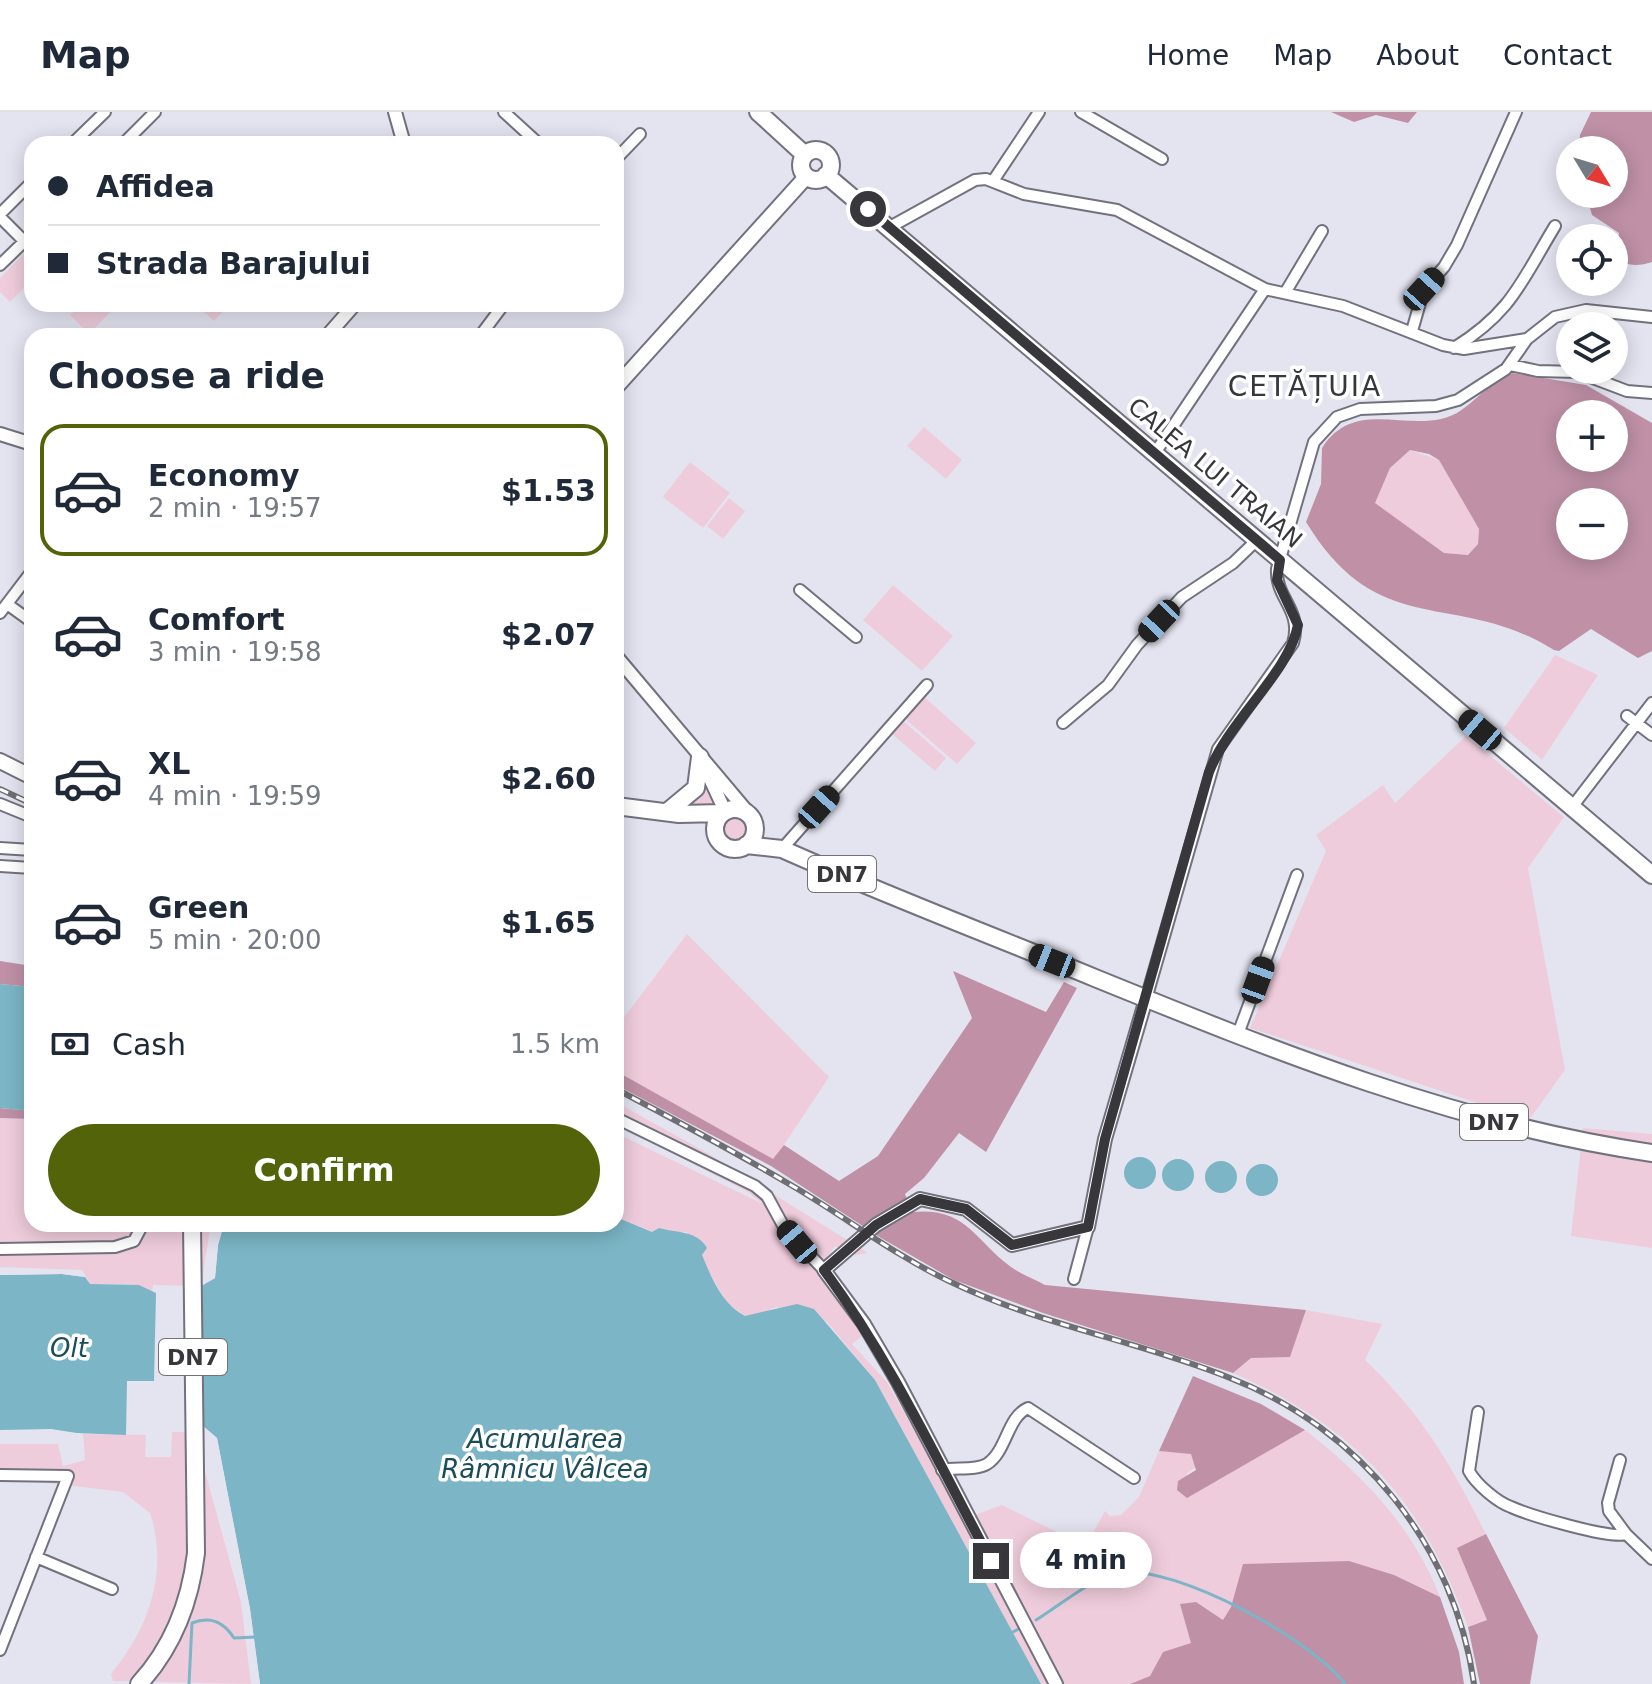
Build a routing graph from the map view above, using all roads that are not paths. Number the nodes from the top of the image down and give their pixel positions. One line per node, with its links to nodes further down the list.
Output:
1 (105, 112): 10 (street)
2 (155, 112): 11 (street)
3 (395, 112): 12 (street)
4 (504, 112): 13 (street)
5 (758, 112): 15 (main road, CALEA LUI TRAIAN)
6 (1039, 112): 19 (street)
7 (1081, 112): 16 (street)
8 (1516, 112): 33 (street)
9 (640, 134): 14 (street)
10 (80, 136)
11 (131, 136)
12 (402, 136)
13 (530, 136)
14 (624, 151)
15 (805, 155): 17 (main road, CALEA LUI TRAIAN); 18 (main road)
16 (1162, 159)
17 (826, 175): 18 (main road); 23 (main road, CALEA LUI TRAIAN)
18 (806, 177): 37 (main road)
19 (993, 181): 23 (street); 28 (street)
20 (24, 190): 21 (street)
21 (0, 215): 25 (street)
22 (1555, 226): 35 (street)
23 (890, 227): 41 (main road, CALEA LUI TRAIAN)
24 (1322, 231): 29 (street)
25 (24, 235)
26 (24, 242): 27 (street)
27 (0, 265)
28 (1265, 289): 29 (street); 41 (street)
29 (1285, 293): 33 (street)
30 (348, 312): 32 (street)
31 (1652, 317): 34 (street)
32 (334, 328)
33 (1412, 331): 35 (street)
34 (1527, 339): 35 (street); 36 (street)
35 (1454, 348)
36 (1510, 365): 38 (street); 43 (street)
37 (624, 378)
38 (1652, 393)
39 (2, 439): 40 (street)
40 (24, 443)
41 (1155, 453): 42 (main road, CALEA LUI TRAIAN)
42 (1257, 540): 43 (main road, CALEA LUI TRAIAN); 53 (street)
43 (1280, 560): 61 (main road, CALEA LUI TRAIAN); 75 (street)
44 (24, 581): 46 (street)
45 (800, 590): 48 (street)
46 (3, 609): 47 (street)
47 (24, 618)
48 (856, 637)
49 (624, 666): 56 (street)
50 (927, 685): 69 (street)
51 (1652, 703): 54 (street)
52 (1627, 716): 54 (street)
53 (1063, 723)
54 (1637, 724): 55 (street); 61 (street)
55 (1652, 735)
56 (695, 750): 62 (street); 63 (main road); 65 (street)
57 (0, 761): 58 (main road)
58 (24, 773)
59 (0, 804): 64 (street)
60 (624, 807): 63 (main road, DN7)
61 (1572, 807): 74 (main road, CALEA LUI TRAIAN)
62 (724, 812): 63 (main road, DN7); 65 (main road, DN7); 66 (main road)
63 (673, 813): 66 (main road, DN7)
64 (24, 814)
65 (752, 819): 67 (main road); 69 (main road, DN7)
66 (718, 839): 67 (main road, DN7)
67 (746, 845): 69 (main road, DN7)
68 (0, 848): 70 (street)
69 (782, 849): 75 (main road, DN7)
70 (24, 850)
71 (0, 866): 72 (street)
72 (24, 868)
73 (1297, 875): 76 (street)
74 (1652, 875)
75 (1146, 999): 76 (main road, DN7); 79 (street)
76 (1238, 1034): 78 (main road, DN7)
77 (624, 1122): 85 (street)
78 (1652, 1153)
79 (1088, 1227): 85 (street); 86 (street)
80 (139, 1232): 84 (street)
81 (192, 1232): 83 (main road, DN7)
82 (196, 1232): 83 (street)
83 (191, 1241): 97 (main road, DN7)
84 (0, 1249)
85 (824, 1270): 89 (street)
86 (1074, 1279)
87 (1478, 1412): 92 (street)
88 (1620, 1460): 92 (street)
89 (942, 1470): 91 (street); 98 (street)
90 (0, 1475): 93 (street)
91 (1134, 1478)
92 (1626, 1534): 94 (street)
93 (36, 1557): 95 (street); 96 (street)
94 (1652, 1559)
95 (112, 1589)
96 (0, 1650)
97 (139, 1684)
98 (1056, 1684)

